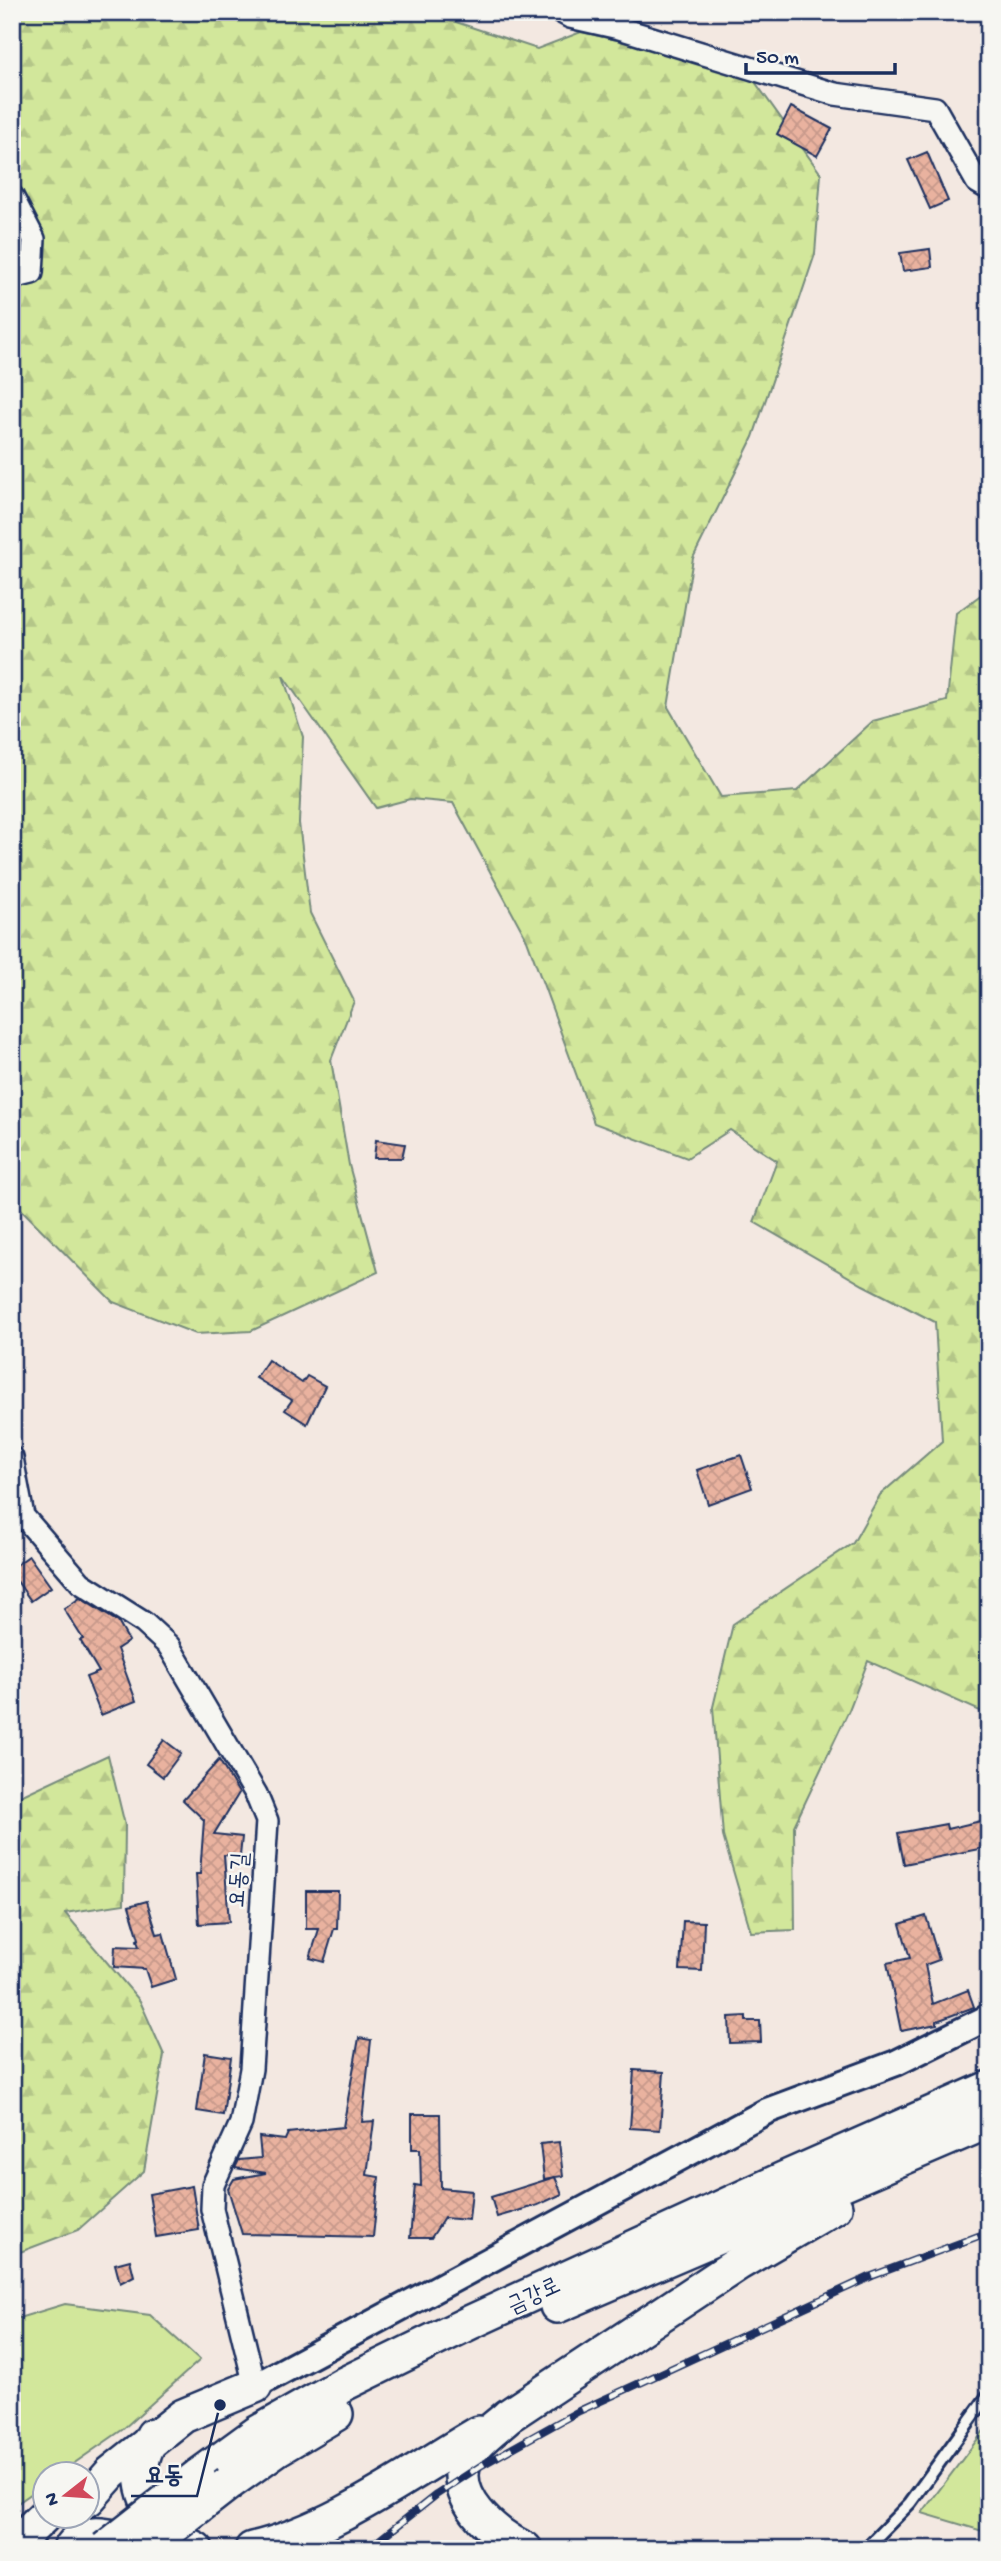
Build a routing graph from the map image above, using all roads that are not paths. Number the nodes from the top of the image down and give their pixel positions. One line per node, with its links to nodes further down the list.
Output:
1 (561, 12): 2 (street)
2 (989, 188)
3 (12, 197): 4 (street)
4 (12, 278)
5 (12, 1458): 10 (street, 요동길)
6 (989, 2017): 10 (street)
7 (989, 2088): 16 (highway, 금강로)
8 (989, 2121): 9 (highway, 금강로)
9 (959, 2135): 13 (highway); 16 (highway, 금강로)
10 (255, 2386): 12 (highway); 14 (highway)
11 (989, 2394): 28 (lane)
12 (172, 2411): 14 (highway); 15 (highway)
13 (508, 2416): 26 (highway); 27 (highway)
14 (150, 2441): 17 (highway); 25 (highway)
15 (102, 2464)
16 (214, 2480): 22 (highway, 금강로, bridge); 23 (highway, 금강로, bridge)
17 (102, 2484)
18 (32, 2528): 20 (highway)
19 (69, 2530): 21 (highway)
20 (12, 2547)
21 (68, 2549): 24 (highway)
22 (105, 2549)
23 (144, 2549)
24 (184, 2549)
25 (196, 2549)
26 (252, 2549)
27 (525, 2549)
28 (865, 2549)

